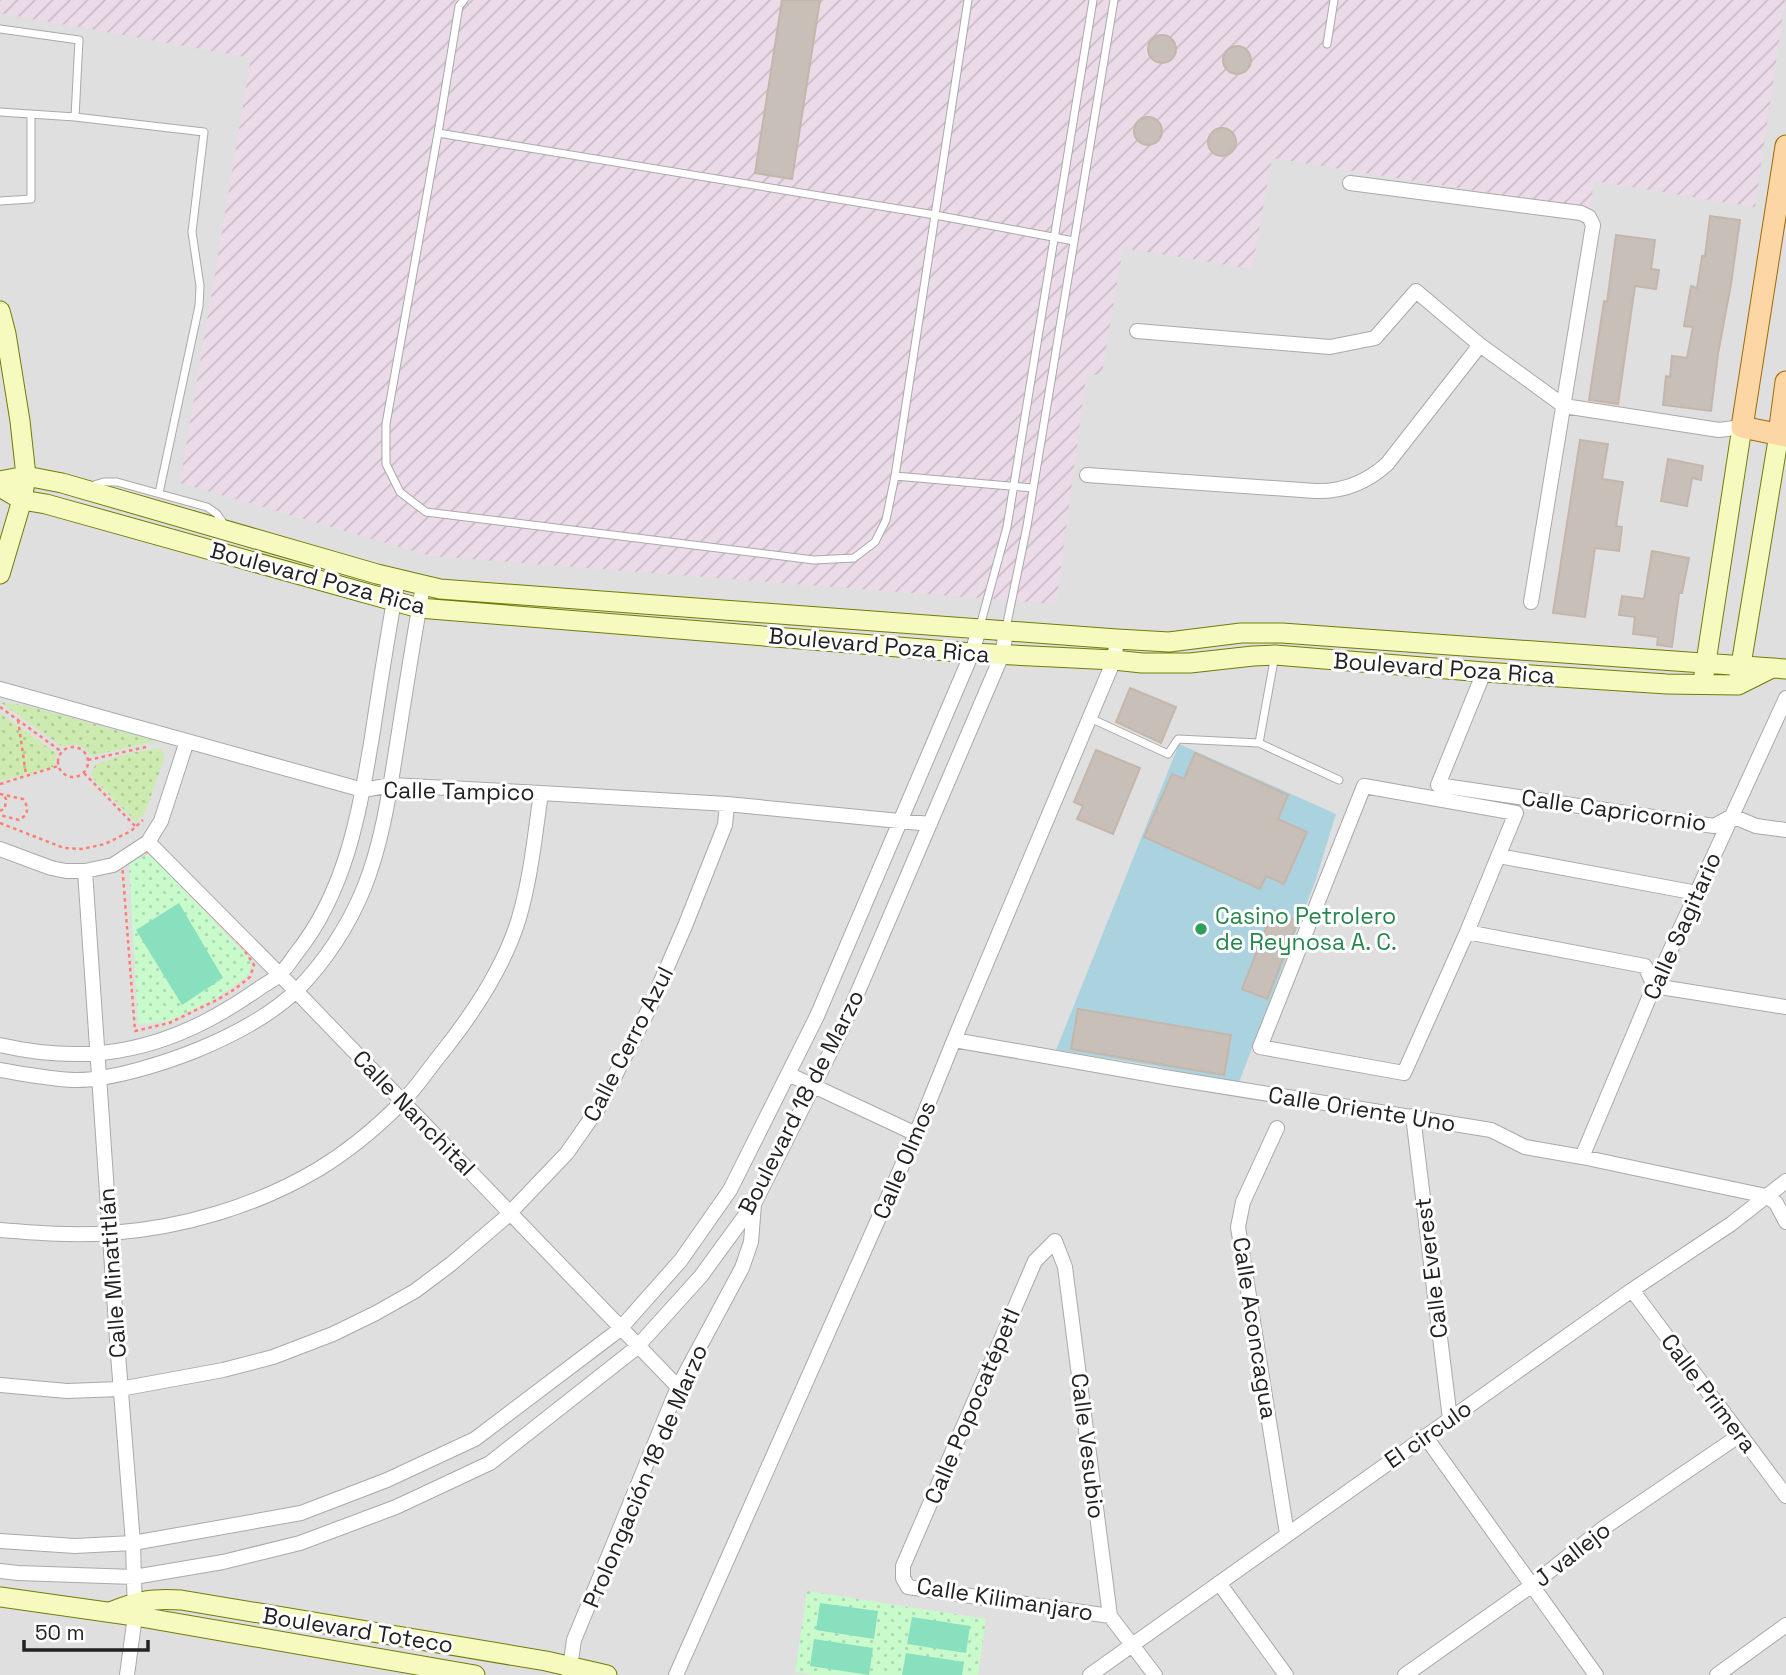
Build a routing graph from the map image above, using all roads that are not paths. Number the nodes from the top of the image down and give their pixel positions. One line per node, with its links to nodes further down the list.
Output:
1 (464, 0): 11 (lane)
2 (968, 0): 16 (lane)
3 (1093, 0): 17 (lane)
4 (1114, 0): 18 (lane)
5 (1334, 0): 7 (lane)
6 (0, 29): 10 (lane)
7 (1327, 44)
8 (0, 112): 9 (lane)
9 (31, 114): 10 (lane); 15 (lane)
10 (75, 117): 34 (lane)
11 (439, 134): 16 (lane); 28 (lane)
12 (1786, 146): 14 (main road)
13 (1350, 183): 23 (street)
14 (1782, 195): 24 (main road)
15 (0, 201)
16 (935, 215): 17 (lane); 28 (lane)
17 (1055, 237): 18 (lane); 31 (lane)
18 (1074, 241): 33 (lane)
19 (0, 311): 27 (main road)
20 (1137, 331): 21 (street)
21 (1480, 345): 23 (street); 26 (street)
22 (1786, 382): 25 (main road)
23 (1564, 406): 24 (street); 43 (street)
24 (1742, 427): 25 (main road); 52 (main road)
25 (1782, 435): 55 (main road)
26 (1087, 475)
27 (26, 476): 29 (main road, Boulevard Poza Rica); 32 (main road, Boulevard Poza Rica); 35 (main road)
28 (895, 476): 31 (lane)
29 (0, 481)
30 (0, 487): 35 (main road, Boulevard Poza Rica)
31 (1014, 487): 33 (lane); 45 (lane)
32 (81, 488): 34 (lane); 36 (main road, Boulevard Poza Rica)
33 (1033, 488): 46 (lane)
34 (159, 493): 36 (lane)
35 (22, 500): 38 (main road, Boulevard Poza Rica); 39 (main road)
36 (228, 531): 37 (main road, Boulevard Poza Rica)
37 (302, 552): 38 (main road); 40 (main road, Boulevard Poza Rica)
38 (295, 573): 42 (main road, Boulevard Poza Rica)
39 (0, 574)
40 (398, 579): 41 (main road, Boulevard Poza Rica); 42 (street)
41 (423, 586): 44 (street); 45 (main road, Boulevard Poza Rica)
42 (394, 601): 44 (main road, Boulevard Poza Rica); 64 (street)
43 (1531, 602)
44 (419, 608): 48 (main road, Boulevard Poza Rica); 63 (street)
45 (979, 629): 46 (main road, Boulevard Poza Rica); 48 (street, Boulevard 18 de Marzo)
46 (1006, 632): 47 (main road, Boulevard Poza Rica); 49 (street, Boulevard 18 de Marzo)
47 (1117, 639): 51 (street, Calle Olmos); 52 (main road, Boulevard Poza Rica)
48 (972, 653): 49 (main road, Boulevard Poza Rica); 68 (street, Boulevard 18 de Marzo)
49 (1002, 655): 51 (main road, Boulevard Poza Rica); 69 (street, Boulevard 18 de Marzo)
50 (1275, 655): 51 (main road, Boulevard Poza Rica); 54 (main road, Boulevard Poza Rica); 61 (lane)
51 (1114, 660): 59 (street, Calle Olmos)
52 (1706, 663): 55 (main road, Boulevard Poza Rica); 56 (main road)
53 (1779, 669): 55 (main road, Boulevard Poza Rica)
54 (1484, 672): 56 (main road, Boulevard Poza Rica); 67 (street, Calle Capricornio)
55 (1739, 675): 56 (main road, Boulevard Poza Rica)
56 (1703, 684)
57 (0, 689): 60 (street, Calle Tampico)
58 (1786, 698): 67 (street, Calle Sagitario)
59 (1090, 718): 61 (lane); 81 (street, Calle Olmos)
60 (187, 741): 64 (street, Calle Tampico); 71 (street)
61 (1259, 743): 62 (lane)
62 (1339, 780)
63 (391, 785): 64 (street, Calle Tampico); 65 (street, Calle Tampico); 79 (street)
64 (363, 790): 77 (street)
65 (541, 793): 66 (street, Calle Tampico); 88 (street)
66 (727, 804): 68 (street, Calle Tampico); 96 (street, Calle Cerro Azul)
67 (1732, 816): 70 (street, Calle Capricornio); 75 (street, Calle Sagitario)
68 (900, 821): 69 (street, Calle Tampico); 85 (street, Boulevard 18 de Marzo)
69 (930, 824): 87 (street, Boulevard 18 de Marzo)
70 (1786, 830)
71 (146, 847): 74 (street); 77 (street, Calle Nanchital)
72 (0, 849): 74 (street)
73 (1499, 856): 75 (street); 76 (street); 76 (street)
74 (85, 871): 83 (street, Calle Minatitlán)
75 (1698, 893): 78 (street, Calle Sagitario)
76 (1467, 932): 78 (street)
77 (279, 975): 79 (street, Calle Nanchital); 83 (street)
78 (1654, 986): 80 (street); 92 (street, Calle Sagitario)
79 (296, 991): 86 (street); 88 (street, Calle Nanchital)
80 (1786, 1007)
81 (954, 1040): 89 (street, Calle Oriente Uno); 91 (street, Calle Olmos)
82 (0, 1045): 83 (street)
83 (96, 1054): 86 (street, Calle Minatitlán)
84 (0, 1070): 86 (street)
85 (788, 1074): 87 (street); 102 (street, Boulevard 18 de Marzo)
86 (99, 1078): 99 (street, Calle Minatitlán)
87 (813, 1087): 91 (street); 95 (street, Boulevard 18 de Marzo)
88 (403, 1102): 96 (street, Calle Nanchital); 99 (street)
89 (1413, 1116): 92 (street, Calle Oriente Uno); 107 (street, Calle Everest)
90 (1277, 1128): 111 (street, Calle Aconcagua)
91 (916, 1134): 128 (street, Calle Olmos)
92 (1582, 1157): 94 (street, Calle Oriente Uno)
93 (1786, 1181): 94 (street, El circulo)
94 (1766, 1196): 97 (street); 101 (street, El circulo)
95 (755, 1202): 103 (street, Boulevard 18 de Marzo); 105 (street, Prolongación 18 de Marzo)
96 (509, 1212): 102 (street, Calle Nanchital); 106 (street, Calle Cerro Azul)
97 (1786, 1222)
98 (0, 1230): 99 (street)
99 (110, 1233): 106 (street, Calle Minatitlán)
100 (1055, 1241): 116 (street, Calle Popocatépetl); 121 (street, Calle Vesubio)
101 (1632, 1290): 107 (street, El circulo); 108 (street, Calle Primera)
102 (621, 1328): 103 (street, Calle Nanchital); 113 (street, Boulevard 18 de Marzo)
103 (638, 1346): 105 (street, Calle Nanchital); 115 (street, Boulevard 18 de Marzo)
104 (0, 1385): 106 (street, Calle Cerro Azul)
105 (678, 1387): 124 (street, Prolongación 18 de Marzo)
106 (120, 1389): 113 (street, Calle Minatitlán)
107 (1450, 1419): 109 (street, El circulo)
108 (1740, 1435): 110 (street, Calle Primera); 118 (street, J vallejo)
109 (1425, 1436): 111 (street, El circulo); 118 (street)
110 (1786, 1496)
111 (1287, 1534): 117 (street, El circulo)
112 (0, 1541): 113 (street, Boulevard 18 de Marzo)
113 (133, 1543): 115 (street, Calle Minatitlán)
114 (0, 1571): 115 (street, Boulevard 18 de Marzo)
115 (134, 1577): 120 (street, Calle Minatitlán)
116 (903, 1578): 121 (street, Calle Kilimanjaro)
117 (1219, 1583): 123 (street, El circulo); 131 (street)
118 (1531, 1586): 132 (street, J vallejo); 133 (street)
119 (0, 1597): 120 (main road, Boulevard Toteco)
120 (135, 1609): 124 (main road, Boulevard Toteco); 125 (street, Calle Minatitlán); 126 (main road, Boulevard Toteco)
121 (1110, 1616): 123 (street, Calle Vesubio)
122 (1786, 1625): 134 (street)
123 (1132, 1645): 129 (street, El circulo); 130 (street, Calle Vesubio)
124 (569, 1671): 127 (main road, Boulevard Toteco)
125 (127, 1675)
126 (475, 1675)
127 (607, 1675)
128 (676, 1675)
129 (1090, 1675)
130 (1155, 1675)
131 (1286, 1675)
132 (1405, 1675)
133 (1597, 1675)
134 (1717, 1675)

